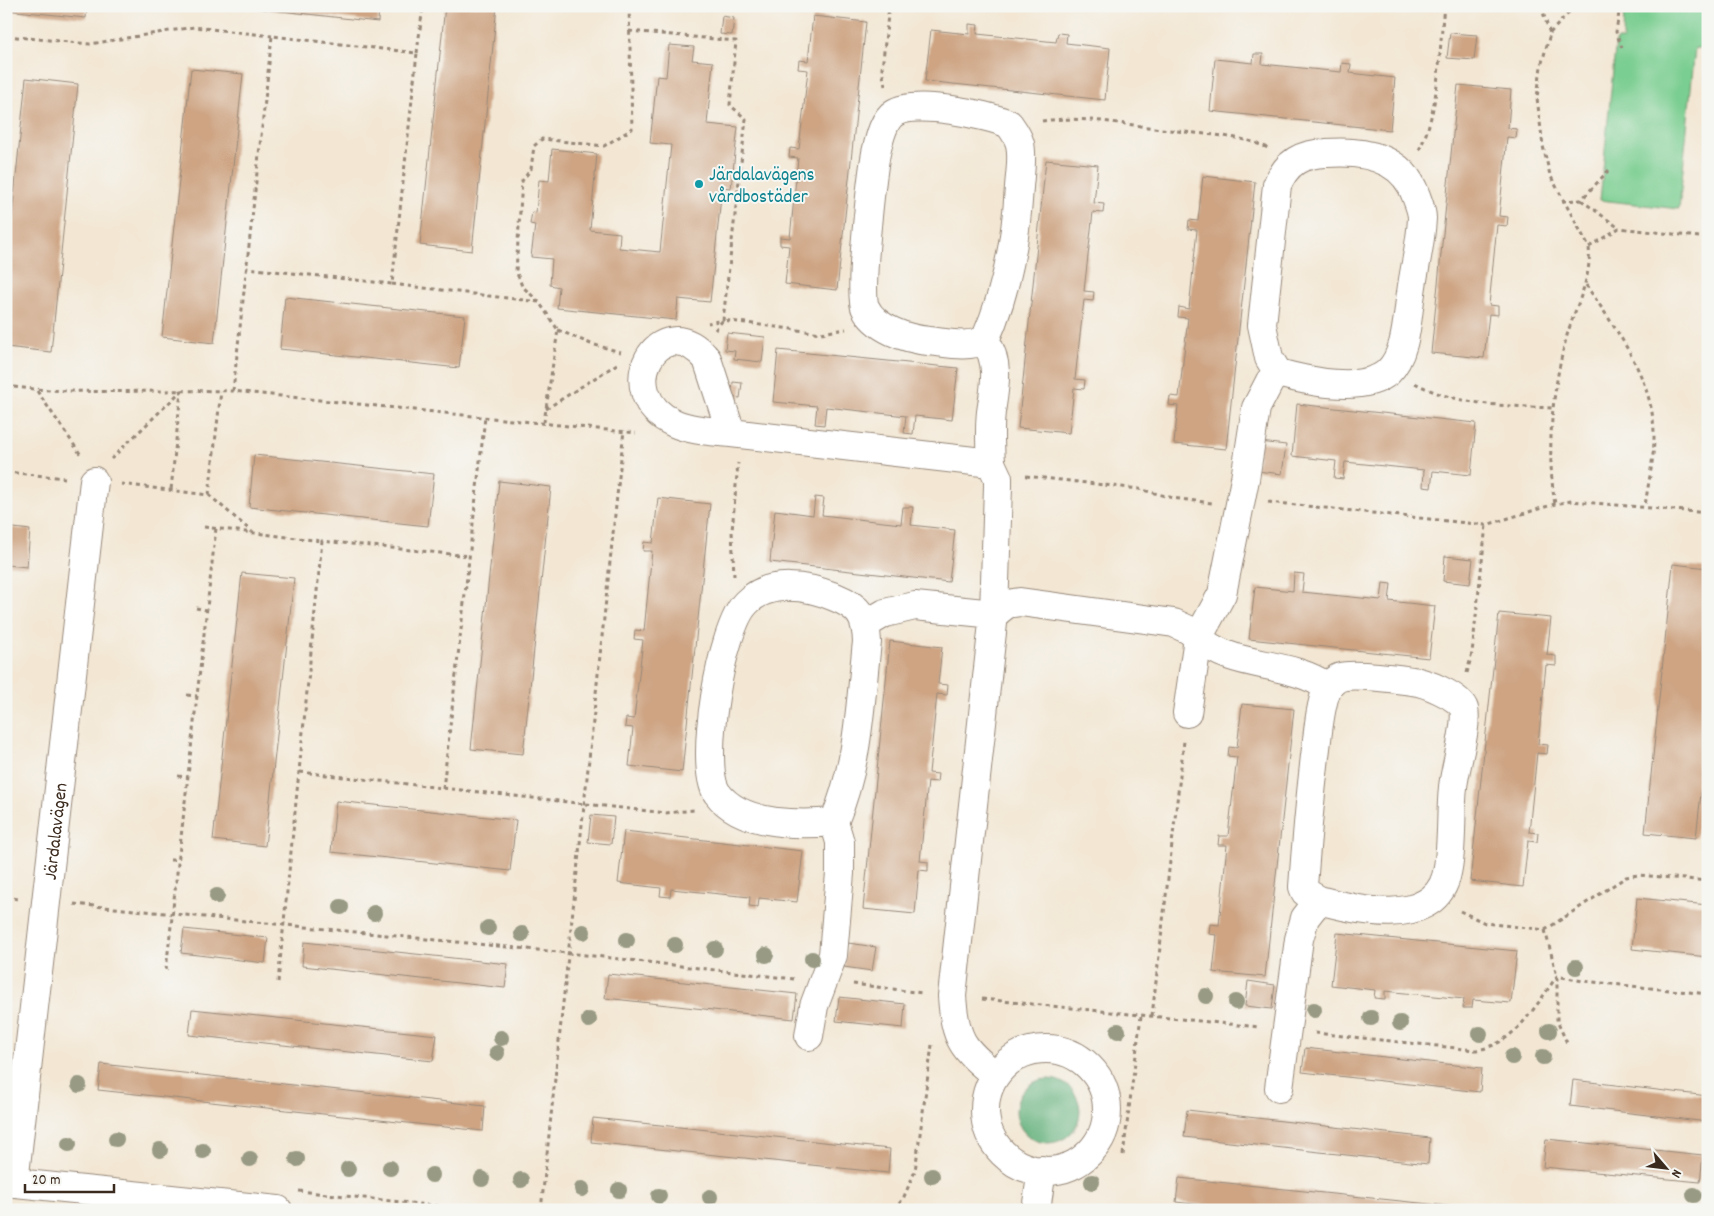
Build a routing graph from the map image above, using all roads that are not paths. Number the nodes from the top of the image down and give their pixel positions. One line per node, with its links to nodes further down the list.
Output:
1 (985, 340): 1 (street); 4 (street)
2 (1278, 373): 2 (street); 8 (street)
3 (736, 434): 3 (street); 4 (street)
4 (991, 463): 6 (street)
5 (95, 468): 17 (street, Järdalavägen)
6 (994, 614): 7 (street); 8 (street); 14 (street)
7 (866, 624): 11 (street); 11 (street)
8 (1198, 638): 9 (street); 10 (street)
9 (1328, 687): 12 (street); 12 (street)
10 (1187, 713)
11 (834, 822): 13 (street)
12 (1319, 900): 15 (street)
13 (809, 1036)
14 (995, 1075): 16 (street); 16 (street)
15 (1279, 1088)
16 (1042, 1170): 19 (street)
17 (10, 1182): 18 (street, Järdalavägen)
18 (278, 1210)
19 (1036, 1210)

